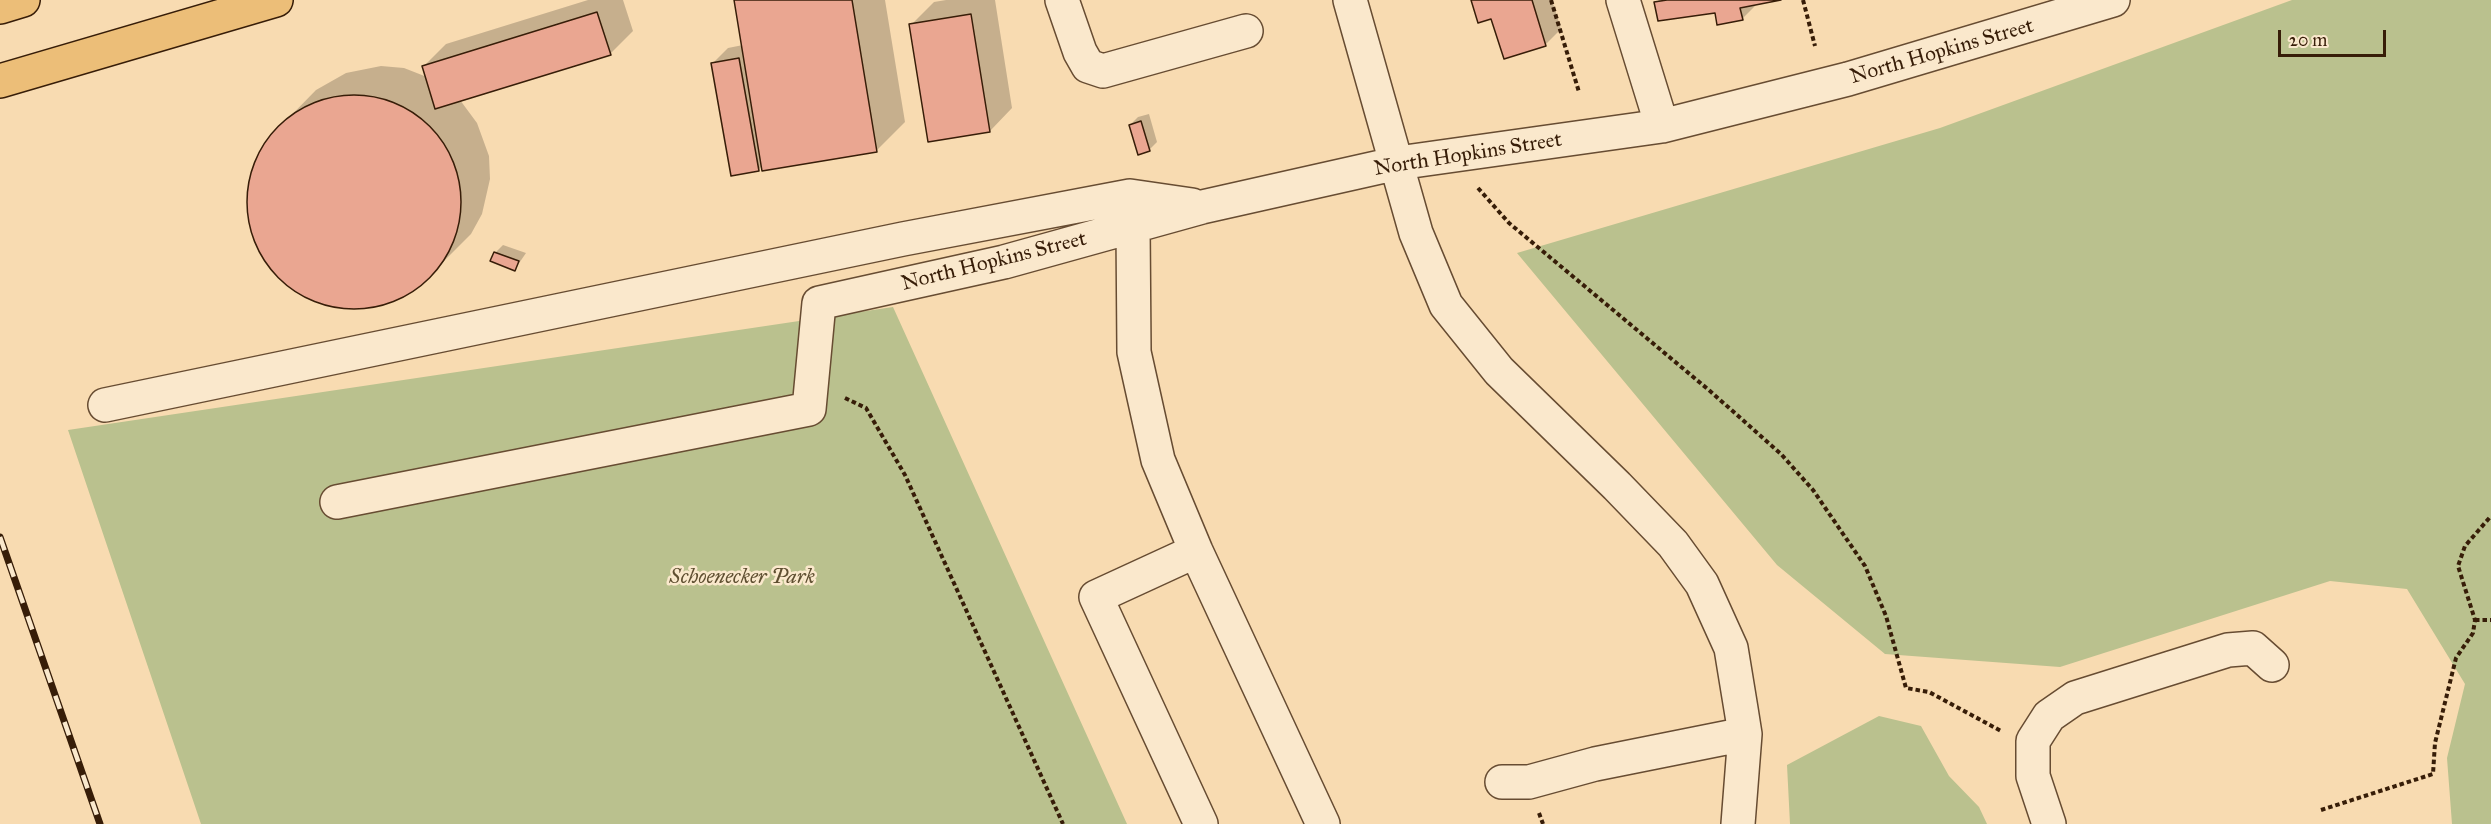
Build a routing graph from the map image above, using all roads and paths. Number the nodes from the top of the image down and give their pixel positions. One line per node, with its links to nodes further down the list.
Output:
1 (23, 0): 9 (main road)
2 (276, 0): 13 (main road)
3 (1062, 0): 11 (street)
4 (1350, 0): 17 (street)
5 (1551, 0): 14 (path)
6 (1623, 0): 15 (street)
7 (1803, 0): 12 (path)
8 (2113, 0): 10 (street, North Hopkins Street)
9 (0, 7)
10 (2057, 9): 15 (street, North Hopkins Street)
11 (1246, 31)
12 (1815, 46)
13 (0, 81)
14 (1579, 92)
15 (1662, 126): 16 (street, North Hopkins Street)
16 (1450, 156): 17 (street, North Hopkins Street); 29 (path)
17 (1398, 163): 18 (street, North Hopkins Street); 28 (street)
18 (1202, 207): 19 (street, North Hopkins Street); 21 (street)
19 (1132, 226): 20 (street, North Hopkins Street); 24 (street)
20 (812, 382): 22 (street); 32 (path)
21 (105, 405)
22 (337, 502)
23 (2491, 516): 25 (path)
24 (1196, 550): 33 (street); 34 (street)
25 (2475, 620): 26 (path); 31 (path)
26 (2491, 620)
27 (2272, 665): 29 (street)
28 (1744, 735): 30 (street); 35 (street)
29 (2033, 741): 36 (street)
30 (1502, 782)
31 (2321, 810)
32 (1063, 824)
33 (1201, 824)
34 (1323, 824)
35 (1738, 824)
36 (2049, 824)

